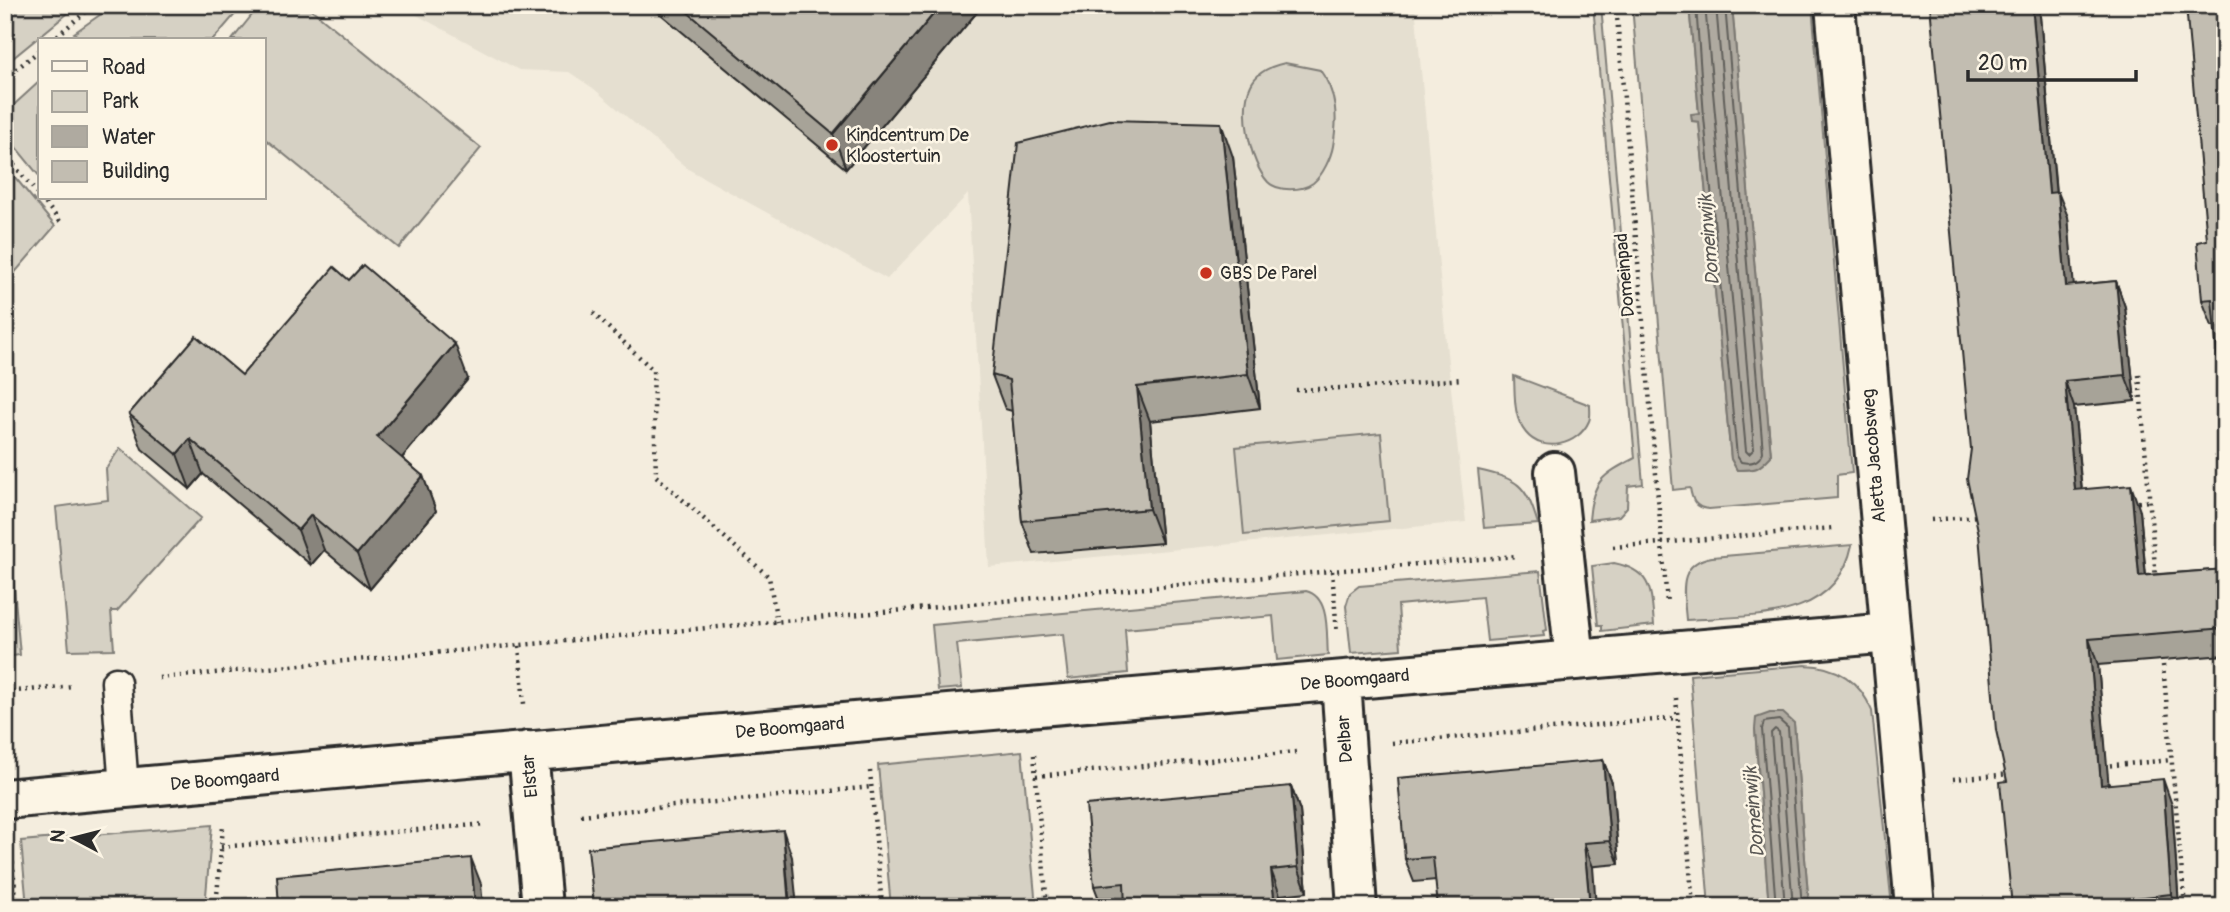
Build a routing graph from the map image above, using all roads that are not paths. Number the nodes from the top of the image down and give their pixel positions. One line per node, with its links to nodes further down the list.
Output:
1 (1835, 5): 3 (street, Aletta Jacobsweg)
2 (1555, 472): 4 (street)
3 (1890, 634): 4 (street, De Boomgaard); 12 (street, Aletta Jacobsweg)
4 (1575, 660): 6 (street, De Boomgaard)
5 (116, 682): 8 (lane)
6 (1340, 682): 7 (street, De Boomgaard); 11 (street, Delbar)
7 (528, 751): 8 (street, De Boomgaard); 10 (street, Elstar)
8 (124, 788): 9 (street, De Boomgaard)
9 (6, 798)
10 (542, 907)
11 (1357, 907)
12 (1915, 907)

